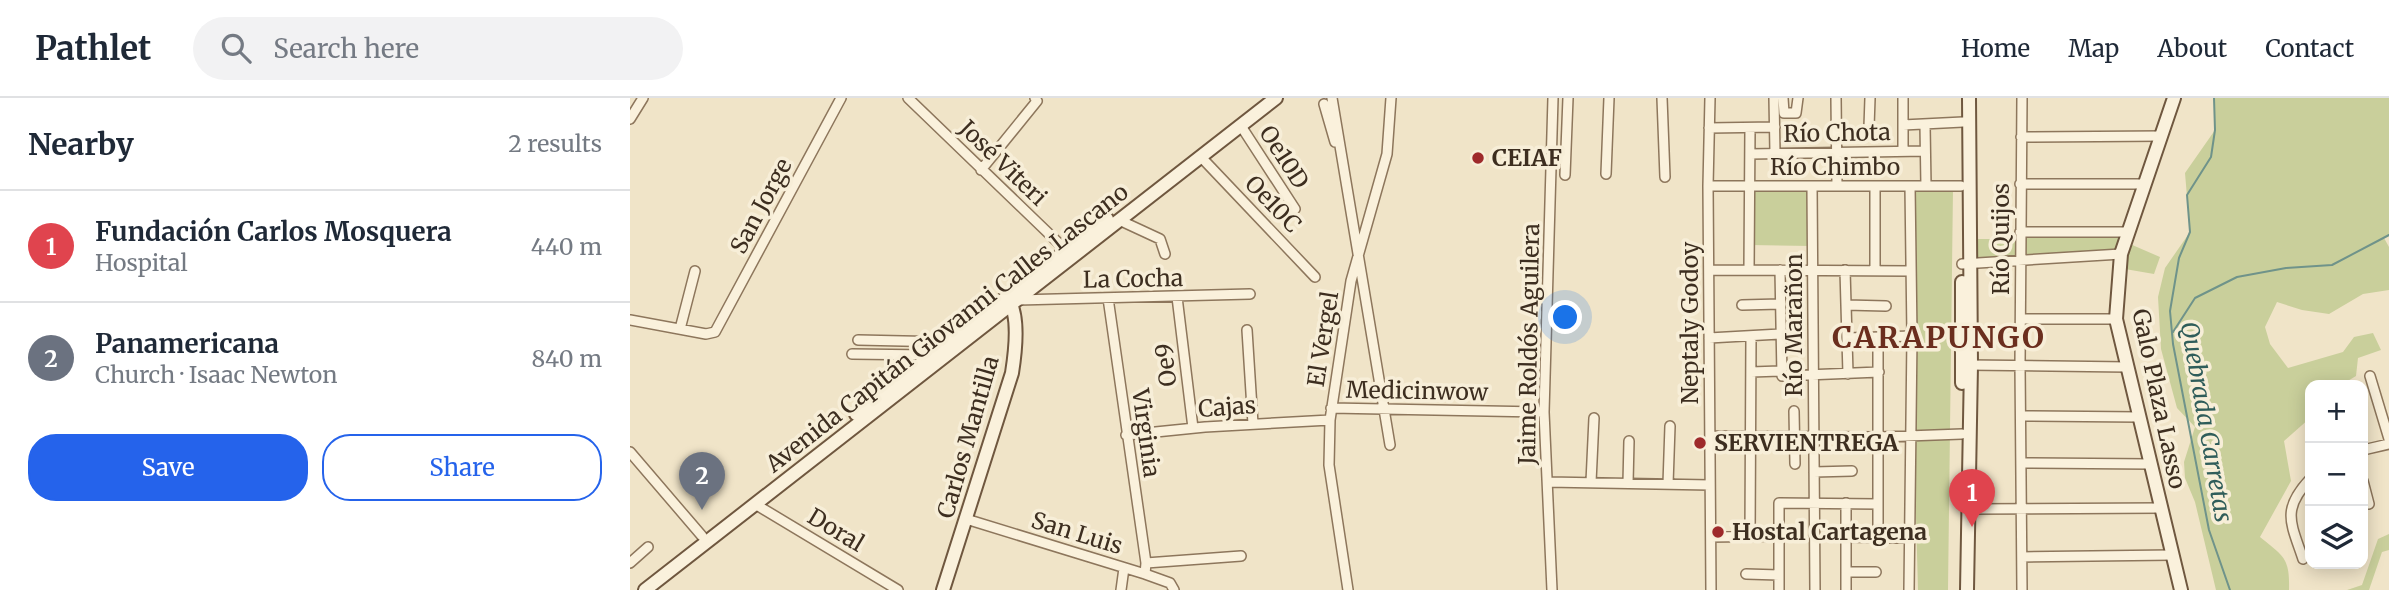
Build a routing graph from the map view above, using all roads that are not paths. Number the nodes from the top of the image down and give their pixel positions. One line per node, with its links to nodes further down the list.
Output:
1 (643, 98): 24 (street)
2 (841, 98): 85 (street, San Jorge)
3 (908, 98): 41 (street, José Viteri)
4 (1035, 98): 41 (street)
5 (1264, 98): 60 (main road, Avenida Capitán Giovanni Calles Lascano)
6 (1276, 98): 28 (main road, Avenida Capitán Giovanni Calles Lascano)
7 (1391, 98): 59 (street, El Vergel)
8 (1553, 98): 108 (street, Jaime Roldós Aguilera)
9 (1568, 98): 43 (street)
10 (1609, 98): 42 (street)
11 (1662, 98): 44 (street)
12 (1710, 98): 31 (street, Neptaly Godoy)
13 (1774, 98): 29 (street)
14 (1783, 98): 15 (street)
15 (1798, 98)
16 (1836, 98): 37 (street)
17 (1870, 98): 30 (street)
18 (1903, 98): 26 (street)
19 (1963, 98): 25 (main road)
20 (1969, 98): 64 (main road)
21 (2022, 98): 34 (street, Río Quijos)
22 (2174, 98): 33 (main road, Galo Plaza Lasso)
23 (1328, 101): 59 (street); 126 (street)
24 (630, 119)
25 (1963, 122): 27 (street); 54 (main road)
26 (1903, 125): 27 (street); 35 (street)
27 (1925, 125): 36 (street)
28 (1241, 126): 40 (main road, Avenida Capitán Giovanni Calles Lascano); 55 (street, Oe10D)
29 (1775, 127): 32 (street); 39 (street)
30 (1869, 127)
31 (1709, 128): 32 (street); 47 (street, Neptaly Godoy)
32 (1750, 128): 38 (street)
33 (2162, 136): 34 (street); 46 (main road, Galo Plaza Lasso)
34 (2021, 138): 45 (street, Río Quijos)
35 (1903, 151): 36 (street, Río Chota); 37 (street, Río Chota)
36 (1925, 151): 53 (street)
37 (1836, 152): 39 (street, Río Chota); 50 (street)
38 (1750, 153): 39 (street, Río Chota); 48 (street)
39 (1775, 153)
40 (1201, 158): 56 (main road, Avenida Capitán Giovanni Calles Lascano); 73 (street, Oe10C)
41 (981, 170): 60 (street, José Viteri)
42 (1606, 174)
43 (1565, 175)
44 (1665, 177)
45 (2020, 184): 46 (street); 57 (street, Río Quijos)
46 (2146, 184): 58 (main road, Galo Plaza Lasso)
47 (1708, 186): 48 (street, Río Chimbo); 65 (street, Neptaly Godoy)
48 (1749, 186): 49 (street, Río Chimbo); 66 (street)
49 (1812, 186): 50 (street, Río Chimbo); 68 (street, Río Marañon)
50 (1837, 186): 51 (street, Río Chimbo)
51 (1875, 186): 52 (street, Río Chimbo); 71 (street)
52 (1910, 186): 53 (street, Río Chimbo); 72 (street)
53 (1926, 186): 54 (street, Río Chimbo)
54 (1961, 186): 64 (main road)
55 (1295, 209)
56 (1119, 220): 60 (main road, Avenida Capitán Giovanni Calles Lascano); 61 (street)
57 (2020, 232): 58 (street); 63 (street, Río Quijos)
58 (2129, 232): 62 (main road, Galo Plaza Lasso)
59 (1362, 242): 106 (street, El Vergel)
60 (1069, 253): 77 (main road, Avenida Capitán Giovanni Calles Lascano)
61 (1165, 254)
62 (2121, 254): 63 (street); 83 (main road, Galo Plaza Lasso)
63 (2021, 261): 64 (street); 82 (street, Río Quijos)
64 (1966, 264): 97 (main road)
65 (1710, 270): 66 (street); 90 (street, Neptaly Godoy)
66 (1749, 270): 67 (street)
67 (1780, 270): 68 (street); 78 (street)
68 (1813, 270): 69 (street); 104 (street, Río Marañon)
69 (1845, 270): 71 (street); 80 (street)
70 (695, 271): 85 (street)
71 (1875, 271): 72 (street)
72 (1911, 271): 89 (street)
73 (1315, 277)
74 (1250, 294): 75 (street, La Cocha)
75 (1177, 297): 76 (street, La Cocha); 115 (street, Oe9)
76 (1108, 298): 77 (street, La Cocha); 117 (street, Virginia)
77 (1011, 300): 94 (main road, Avenida Capitán Giovanni Calles Lascano); 143 (main road, Avenida Capitán Giovanni Calles Lascano); 149 (main road, Carlos Mantilla)
78 (1781, 304): 79 (street); 87 (street)
79 (1742, 305)
80 (1846, 305): 81 (street); 91 (street)
81 (1886, 306)
82 (2021, 319): 83 (street); 98 (street, Río Quijos)
83 (2116, 319): 99 (main road, Galo Plaza Lasso)
84 (630, 320): 85 (street)
85 (680, 330)
86 (1247, 330): 113 (street)
87 (1781, 334): 88 (street); 102 (street)
88 (1751, 336): 90 (street); 100 (street)
89 (1912, 336): 92 (street); 118 (street)
90 (1709, 338): 119 (street, Neptaly Godoy)
91 (1847, 338): 92 (street); 103 (street)
92 (1878, 338): 101 (street)
93 (858, 340): 94 (street)
94 (948, 342): 96 (main road, Avenida Capitán Giovanni Calles Lascano)
95 (852, 354): 96 (street)
96 (929, 355): 150 (main road, Avenida Capitán Giovanni Calles Lascano)
97 (1966, 365): 98 (street); 116 (main road); 148 (main road)
98 (2020, 365): 99 (street); 109 (street, Río Quijos)
99 (2127, 368): 110 (main road, Galo Plaza Lasso)
100 (1751, 372): 102 (street); 120 (street)
101 (1879, 372): 103 (street); 123 (street)
102 (1782, 374): 104 (street)
103 (1848, 374): 104 (street)
104 (1813, 375): 122 (street, Río Marañon)
105 (2370, 376): 125 (street)
106 (1331, 408): 108 (street, Medicinwow); 112 (street, El Vergel)
107 (1794, 411): 121 (street)
108 (1544, 412): 134 (street, Jaime Roldós Aguilera)
109 (2021, 416): 110 (street); 129 (street, Río Quijos)
110 (2139, 416): 131 (main road, Galo Plaza Lasso)
111 (1594, 418): 135 (street)
112 (1330, 420): 113 (street, Cajas); 176 (street, El Vergel)
113 (1253, 424): 115 (street, Cajas)
114 (1670, 426): 137 (street)
115 (1193, 428): 117 (street, Cajas)
116 (1962, 434): 118 (street); 183 (main road)
117 (1126, 435): 163 (street, Virginia)
118 (1912, 435): 123 (street); 156 (street)
119 (1710, 436): 120 (street); 138 (street, Neptaly Godoy)
120 (1750, 437): 121 (street); 153 (street)
121 (1795, 437): 122 (street); 130 (street)
122 (1814, 437): 123 (street); 133 (street, Río Marañon)
123 (1880, 437): 144 (street)
124 (1629, 441): 136 (street)
125 (2389, 442): 127 (street)
126 (1390, 445)
127 (2368, 448)
128 (630, 452): 150 (street)
129 (2021, 463): 131 (street); 146 (street, Río Quijos)
130 (1795, 464)
131 (2150, 464): 147 (main road, Galo Plaza Lasso)
132 (1852, 471): 133 (street)
133 (1814, 472): 141 (street, Río Marañon)
134 (1548, 482): 135 (street); 177 (street, Jaime Roldós Aguilera)
135 (1591, 482): 136 (street)
136 (1628, 483): 137 (street)
137 (1668, 484): 138 (street)
138 (1710, 485): 152 (street, Neptaly Godoy)
139 (2305, 485): 161 (street)
140 (2368, 500): 145 (street)
141 (1814, 502): 142 (street); 151 (street); 180 (street, Río Marañon)
142 (1846, 503): 144 (street); 154 (street)
143 (755, 504): 171 (main road, Avenida Capitán Giovanni Calles Lascano); 172 (street, Doral)
144 (1878, 504): 155 (street)
145 (2369, 504)
146 (2022, 508): 147 (street); 148 (street); 160 (street, Río Quijos)
147 (2161, 508): 158 (main road, Galo Plaza Lasso)
148 (1967, 509): 184 (main road)
149 (966, 519): 164 (street, San Luis); 173 (main road, Carlos Mantilla)
150 (702, 536): 170 (main road, Avenida Capitán Giovanni Calles Lascano)
151 (1779, 536): 153 (street); 169 (street)
152 (1711, 537): 153 (street); 178 (street, Neptaly Godoy)
153 (1750, 537)
154 (1846, 537): 155 (street); 165 (street)
155 (1878, 538): 156 (street)
156 (1909, 538): 182 (street)
157 (648, 547): 162 (street)
158 (2172, 555): 160 (street); 186 (main road, Galo Plaza Lasso)
159 (1241, 556): 163 (street)
160 (2022, 557): 185 (street, Río Quijos)
161 (2303, 559)
162 (630, 563)
163 (1146, 563): 167 (street, Virginia)
164 (1124, 568): 167 (street, San Luis); 174 (street)
165 (1846, 572): 166 (street); 181 (street)
166 (1876, 572)
167 (1145, 574): 175 (street, San Luis)
168 (1746, 574): 169 (street)
169 (1779, 575): 179 (street)
170 (633, 590)
171 (645, 590)
172 (898, 590)
173 (943, 590)
174 (1121, 590)
175 (1174, 590)
176 (1348, 590)
177 (1552, 590)
178 (1711, 590)
179 (1779, 590)
180 (1815, 590)
181 (1846, 590)
182 (1909, 590)
183 (1961, 590)
184 (1967, 590)
185 (2022, 590)
186 (2180, 590)

